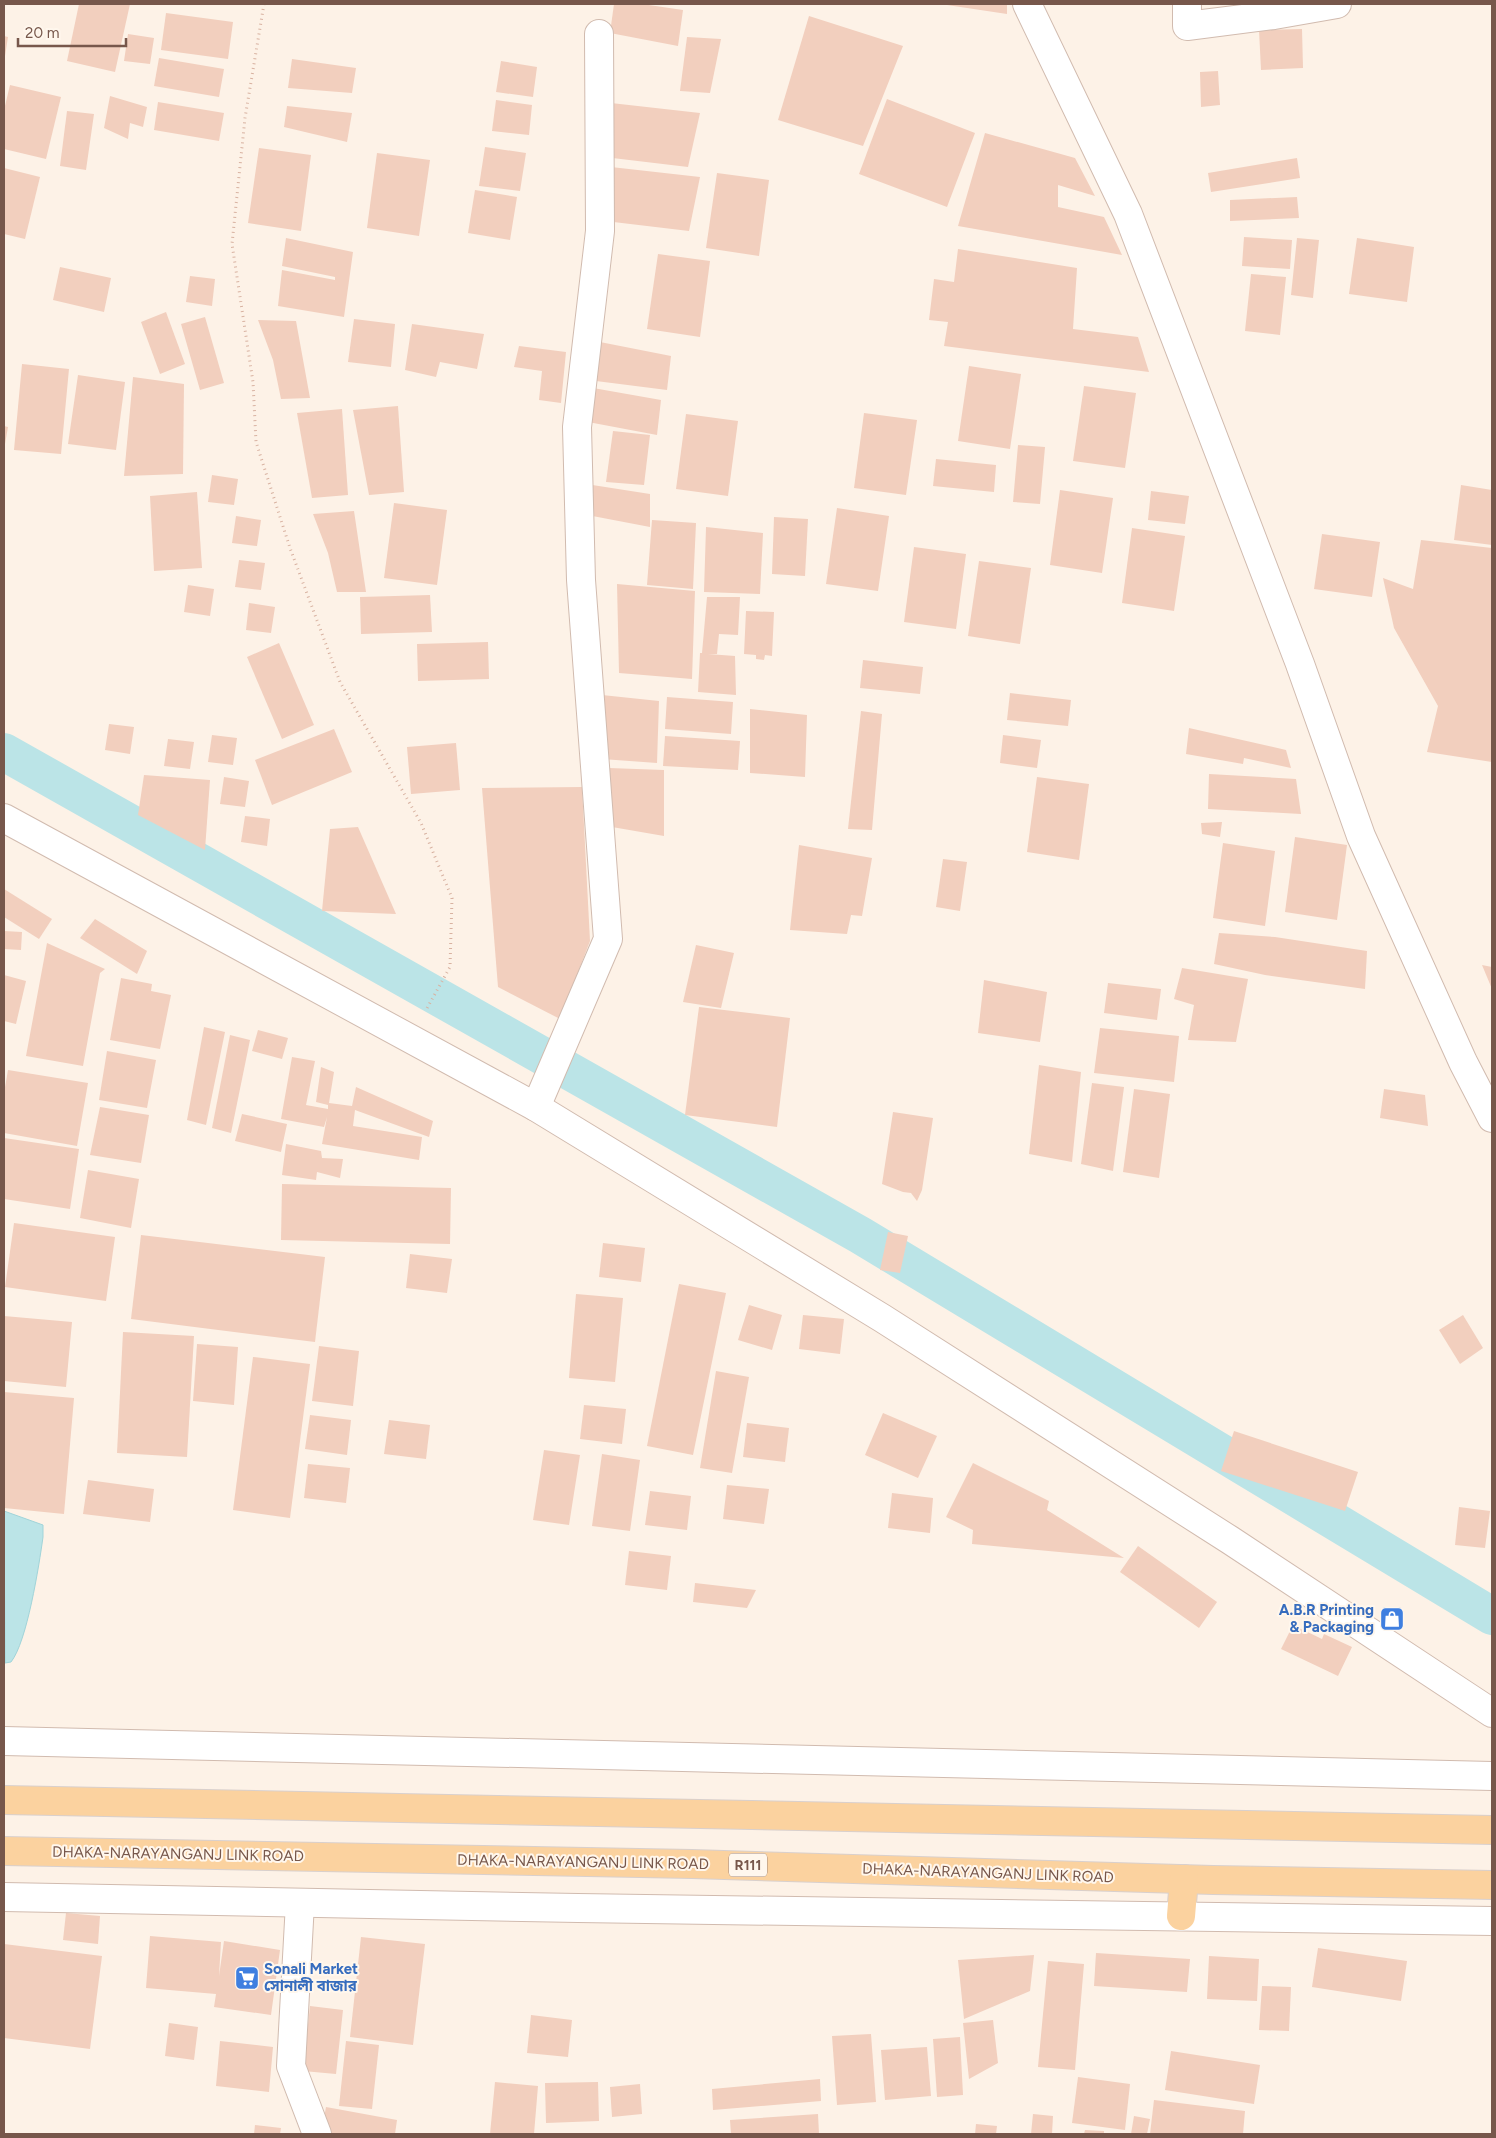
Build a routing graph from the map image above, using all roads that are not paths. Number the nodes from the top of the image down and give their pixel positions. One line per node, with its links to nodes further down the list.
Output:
1 (1027, 4): 7 (street)
2 (1187, 4): 3 (street)
3 (1337, 4)
4 (598, 34): 6 (street)
5 (4, 818): 6 (street)
6 (537, 1106): 8 (street)
7 (1492, 1118)
8 (1492, 1713)
9 (4, 1741): 10 (street)
10 (1492, 1776)
11 (4, 1800): 12 (main road)
12 (1492, 1830)
13 (4, 1851): 14 (main road, DHAKA-NARAYANGANJ LINK ROAD / R111)
14 (1184, 1879): 15 (main road, DHAKA-NARAYANGANJ LINK ROAD / R111); 18 (main road)
15 (1492, 1885)
16 (4, 1898): 17 (street)
17 (300, 1903): 18 (street); 20 (street)
18 (1181, 1916): 19 (street)
19 (1492, 1921)
20 (317, 2134)

